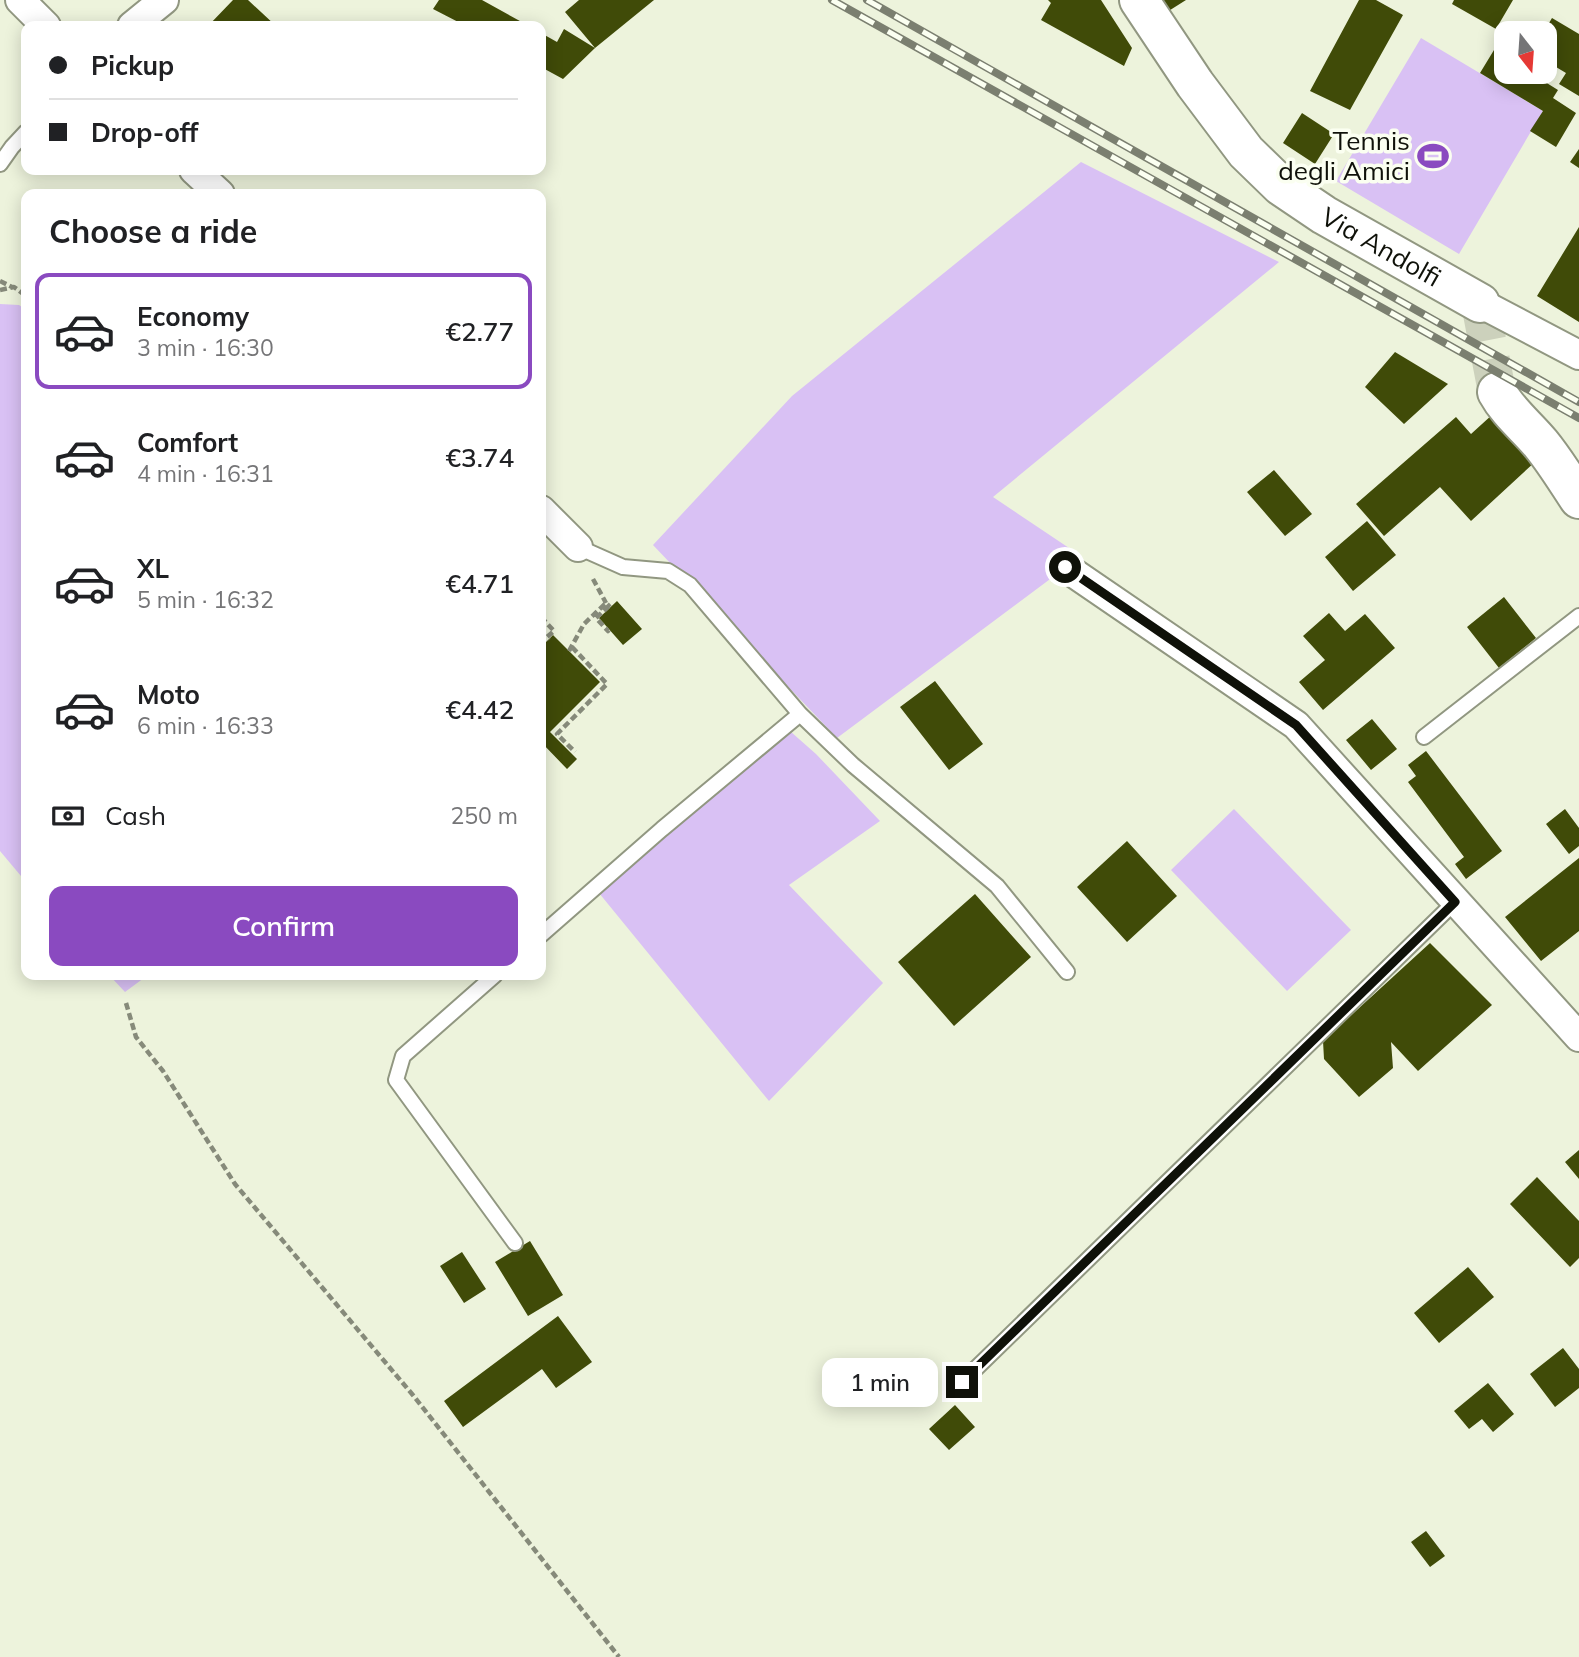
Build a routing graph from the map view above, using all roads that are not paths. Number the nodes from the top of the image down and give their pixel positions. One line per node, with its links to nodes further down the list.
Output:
1 (20, 0): 4 (street)
2 (164, 0): 5 (street)
3 (1139, 0): 10 (street, Via Andolfi)
4 (41, 21)
5 (138, 21)
6 (21, 137): 7 (lane)
7 (0, 164)
8 (199, 175): 9 (street)
9 (215, 189)
10 (1480, 303): 11 (street, Via Andolfi)
11 (1579, 355)
12 (1497, 392): 13 (street)
13 (1579, 499)
14 (546, 515): 15 (street)
15 (578, 547): 18 (lane)
16 (1065, 567): 20 (street)
17 (1579, 616): 19 (lane)
18 (800, 714): 21 (lane); 22 (lane)
19 (1424, 737)
20 (1455, 902): 24 (street); 26 (lane)
21 (546, 931)
22 (1067, 972)
23 (489, 980): 25 (lane)
24 (1579, 1037)
25 (515, 1243)
26 (962, 1382)

